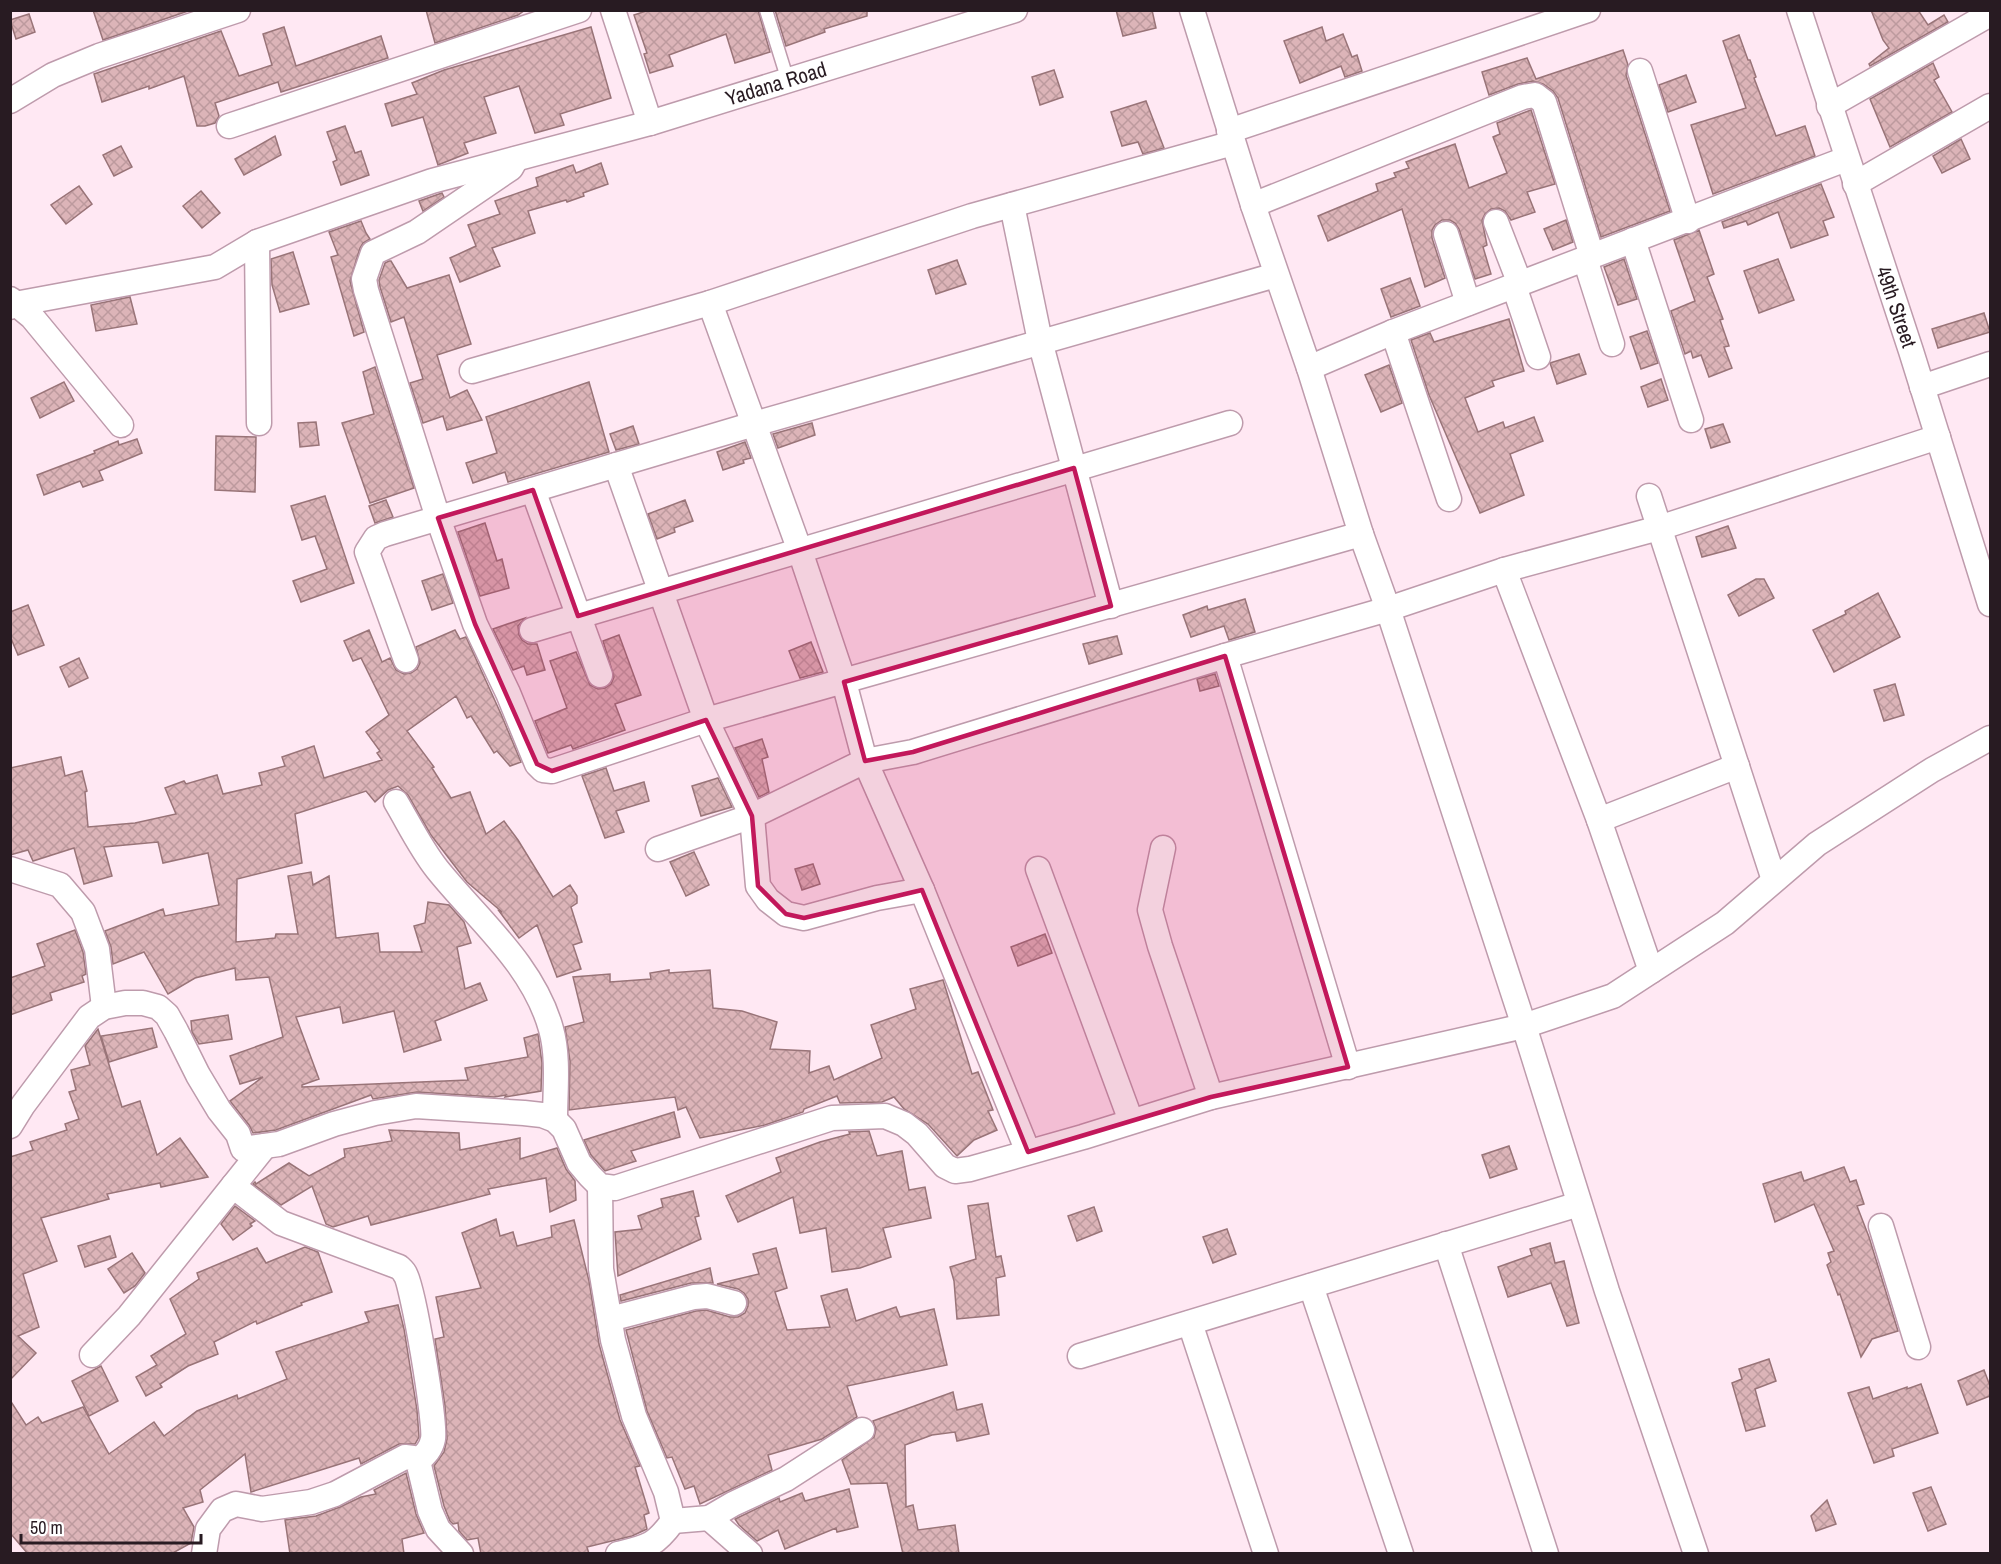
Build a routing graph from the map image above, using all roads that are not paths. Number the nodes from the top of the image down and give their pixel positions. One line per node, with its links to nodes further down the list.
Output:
1 (238, 10): 12 (street)
2 (579, 10): 16 (street)
3 (613, 10): 15 (street)
4 (766, 10): 11 (lane)
5 (1015, 10): 11 (street, Yadana Road)
6 (1192, 10): 17 (street)
7 (1588, 10): 17 (street)
8 (1798, 10): 13 (street, 49th Street)
9 (1990, 14): 13 (street)
10 (1640, 71): 23 (street)
11 (788, 81): 15 (street, Yadana Road)
12 (12, 93)
13 (1829, 106): 19 (street, 49th Street)
14 (1990, 106): 20 (street)
15 (650, 123): 18 (street, Yadana Road)
16 (229, 126)
17 (1231, 137): 21 (street); 22 (street)
18 (516, 159): 27 (street, Yadana Road); 53 (street)
19 (1846, 159): 20 (street, 49th Street); 23 (street)
20 (1855, 184): 41 (street, 49th Street)
21 (1012, 205): 31 (street); 35 (street)
22 (1253, 205): 28 (street); 29 (street)
23 (1688, 221): 26 (street)
24 (1496, 222): 30 (street)
25 (1446, 234): 32 (street)
26 (1633, 240): 28 (street); 42 (street)
27 (257, 242): 33 (street, Yadana Road); 43 (street)
28 (1589, 257): 30 (street); 36 (street)
29 (1276, 275): 35 (street); 39 (street)
30 (1517, 285): 32 (street); 37 (street)
31 (710, 303): 40 (street); 46 (street)
32 (1468, 303): 34 (street)
33 (12, 304): 45 (street)
34 (1393, 332): 39 (street); 52 (street)
35 (1040, 341): 46 (street); 49 (street)
36 (1612, 344)
37 (1538, 357)
38 (1990, 364): 41 (street)
39 (1309, 368): 55 (street)
40 (472, 370)
41 (1922, 387): 47 (street, 49th Street)
42 (1691, 420)
43 (259, 423)
44 (1230, 423): 49 (street)
45 (121, 424)
46 (754, 424): 48 (street); 56 (street)
47 (1938, 438): 54 (street); 59 (street, 49th Street)
48 (616, 465): 50 (street); 58 (street)
49 (1074, 468): 56 (street); 60 (street)
50 (533, 490): 53 (street); 62 (street)
51 (1649, 496): 54 (street)
52 (1449, 499)
53 (438, 518): 65 (street); 68 (street)
54 (1659, 528): 57 (street); 71 (street)
55 (1361, 534): 60 (street); 61 (street)
56 (800, 551): 58 (street); 67 (street)
57 (1504, 570): 61 (street); 74 (street)
58 (662, 592): 62 (street); 68 (street)
59 (1990, 604)
60 (1111, 606): 67 (street)
61 (1388, 609): 64 (street); 83 (street)
62 (578, 616): 63 (street); 66 (street)
63 (532, 630)
64 (1225, 656): 70 (street); 84 (street)
65 (406, 660)
66 (600, 675)
67 (844, 682): 68 (street); 70 (street)
68 (706, 720): 73 (street)
69 (1990, 738): 79 (street)
70 (865, 761): 73 (street); 80 (street)
71 (1737, 766): 74 (street); 79 (street)
72 (396, 802): 86 (street)
73 (752, 816): 76 (street); 80 (street)
74 (1599, 820): 81 (street)
75 (1163, 848): 85 (street)
76 (658, 849)
77 (10, 869): 82 (street)
78 (1038, 869): 87 (street)
79 (1774, 880): 81 (street)
80 (922, 890): 90 (street)
81 (1651, 971): 83 (street)
82 (104, 1007): 88 (street); 89 (street)
83 (1524, 1026): 84 (street); 93 (street)
84 (1348, 1067): 85 (street)
85 (1211, 1097): 87 (street)
86 (555, 1120): 89 (street); 92 (street)
87 (1131, 1121): 90 (street)
88 (10, 1126)
89 (265, 1146): 91 (street)
90 (1028, 1152): 92 (street)
91 (233, 1186): 101 (street); 104 (street)
92 (600, 1186): 98 (street)
93 (1579, 1204): 95 (street); 114 (street)
94 (1881, 1226): 100 (street)
95 (1446, 1244): 96 (street); 113 (street)
96 (1311, 1286): 99 (street); 112 (street)
97 (734, 1303): 98 (street)
98 (610, 1319): 106 (street)
99 (1190, 1323): 102 (street); 111 (street)
100 (1918, 1347)
101 (92, 1355)
102 (1080, 1356)
103 (862, 1430): 105 (street)
104 (418, 1461): 107 (street); 108 (street)
105 (709, 1518): 106 (street); 110 (street)
106 (673, 1521): 109 (street)
107 (204, 1554)
108 (461, 1554)
109 (618, 1554)
110 (750, 1554)
111 (1266, 1554)
112 (1401, 1554)
113 (1546, 1554)
114 (1696, 1554)

